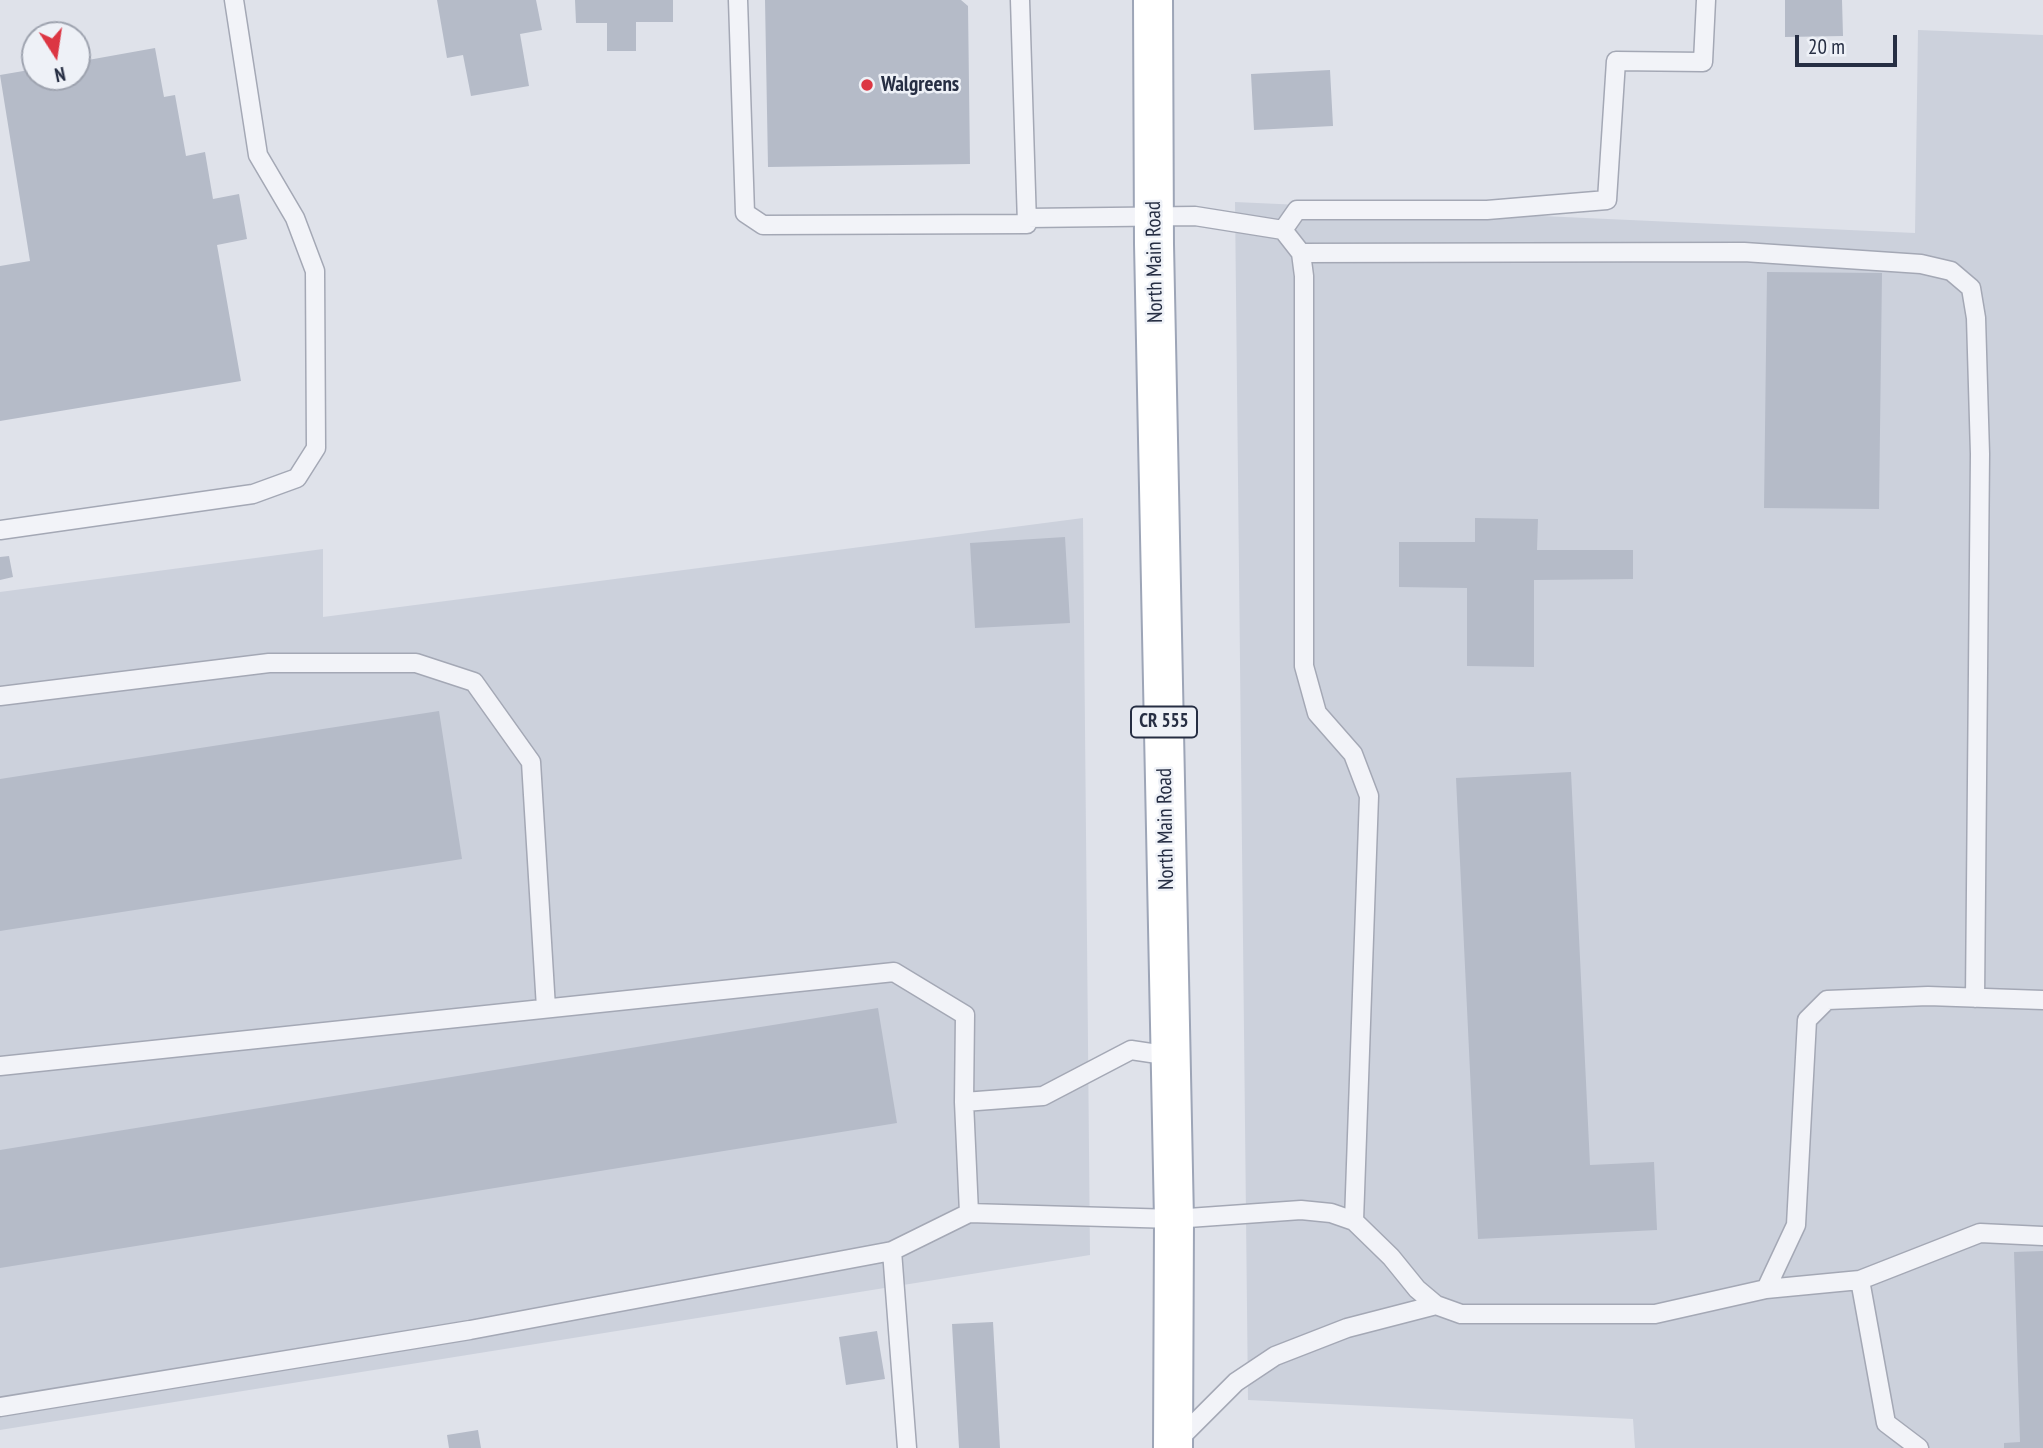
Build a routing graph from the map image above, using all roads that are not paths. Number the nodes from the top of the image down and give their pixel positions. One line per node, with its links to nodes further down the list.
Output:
1 (234, 0): 10 (lane)
2 (738, 0): 6 (lane)
3 (1020, 0): 6 (lane)
4 (1153, 0): 7 (main road, North Main Road / CR 555)
5 (1706, 0): 8 (lane)
6 (1027, 218): 7 (lane)
7 (1154, 218): 8 (lane); 15 (main road, North Main Road / CR 555)
8 (1283, 230): 9 (lane)
9 (1301, 253): 12 (lane); 20 (lane)
10 (0, 530)
11 (0, 696): 14 (lane)
12 (1975, 998): 13 (lane); 24 (lane)
13 (2043, 1000)
14 (546, 1008): 16 (lane); 17 (lane)
15 (1171, 1056): 17 (lane); 19 (main road, North Main Road / CR 555)
16 (0, 1066)
17 (964, 1102): 18 (lane)
18 (969, 1213): 19 (lane); 22 (lane)
19 (1174, 1219): 20 (lane); 27 (main road, North Main Road / CR 555)
20 (1354, 1220): 25 (lane)
21 (2043, 1236): 23 (lane)
22 (892, 1251): 26 (lane); 28 (lane)
23 (1860, 1280): 24 (lane); 29 (lane)
24 (1766, 1289): 25 (lane)
25 (1436, 1305): 27 (lane)
26 (0, 1407)
27 (1173, 1446)
28 (906, 1448)
29 (1919, 1448)

